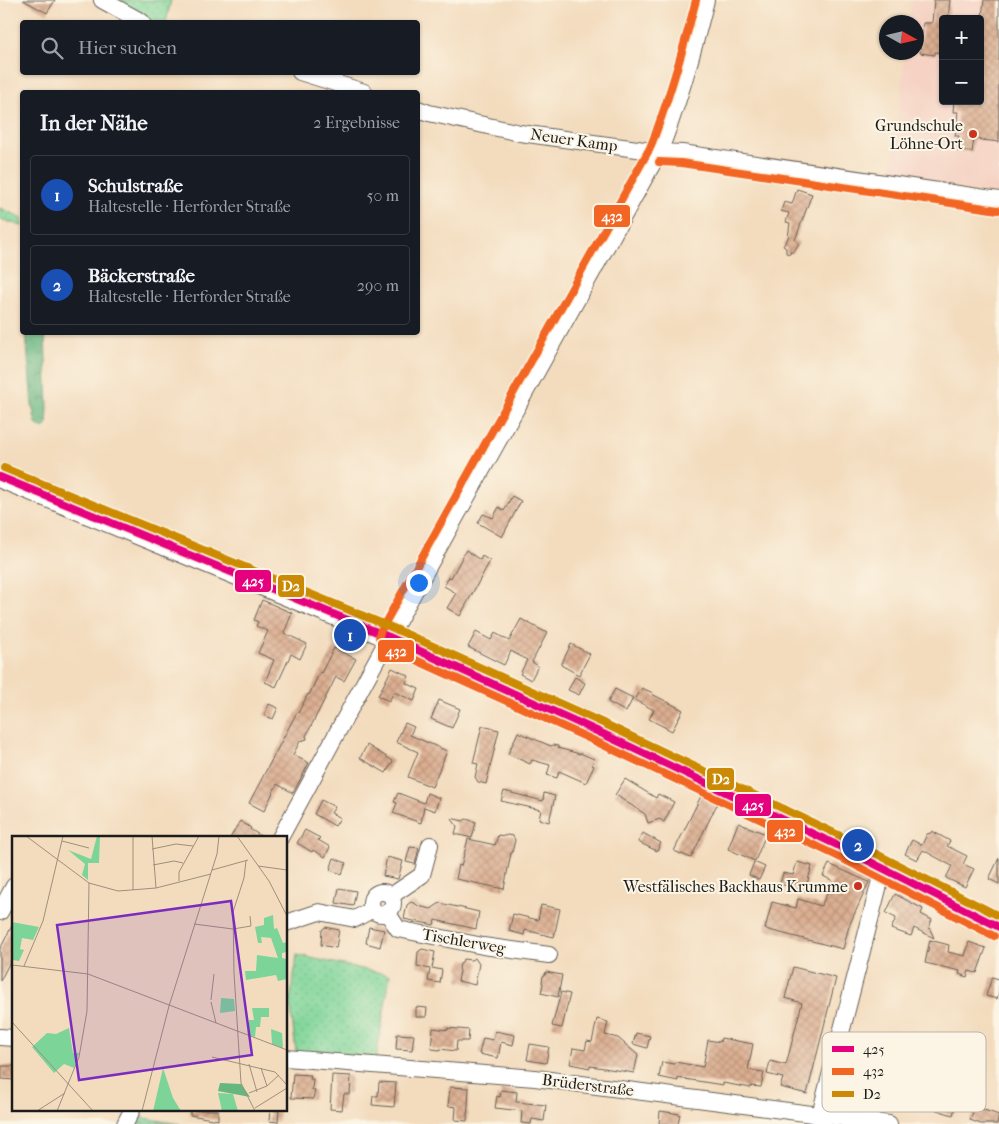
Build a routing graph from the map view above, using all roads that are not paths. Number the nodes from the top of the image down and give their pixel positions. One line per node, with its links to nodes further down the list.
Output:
1 (102, 0): 3 (street)
2 (706, 0): 7 (street)
3 (138, 20)
4 (310, 75): 5 (street)
5 (358, 90)
6 (420, 110): 7 (street, Neuer Kamp)
7 (659, 152): 8 (street, Neuer Kamp); 10 (street)
8 (999, 200)
9 (0, 476): 10 (main road)
10 (389, 637): 11 (street); 13 (main road)
11 (281, 836)
12 (430, 845): 15 (street)
13 (882, 869): 18 (main road); 20 (street)
14 (12, 890): 16 (street)
15 (380, 911): 17 (street); 19 (street, Tischlerweg)
16 (0, 912)
17 (288, 922)
18 (999, 928)
19 (549, 955)
20 (842, 1032)
21 (288, 1058): 23 (street, Brüderstraße)
22 (131, 1112): 24 (street)
23 (820, 1119): 25 (street, Brüderstraße)
24 (125, 1124)
25 (888, 1124)

